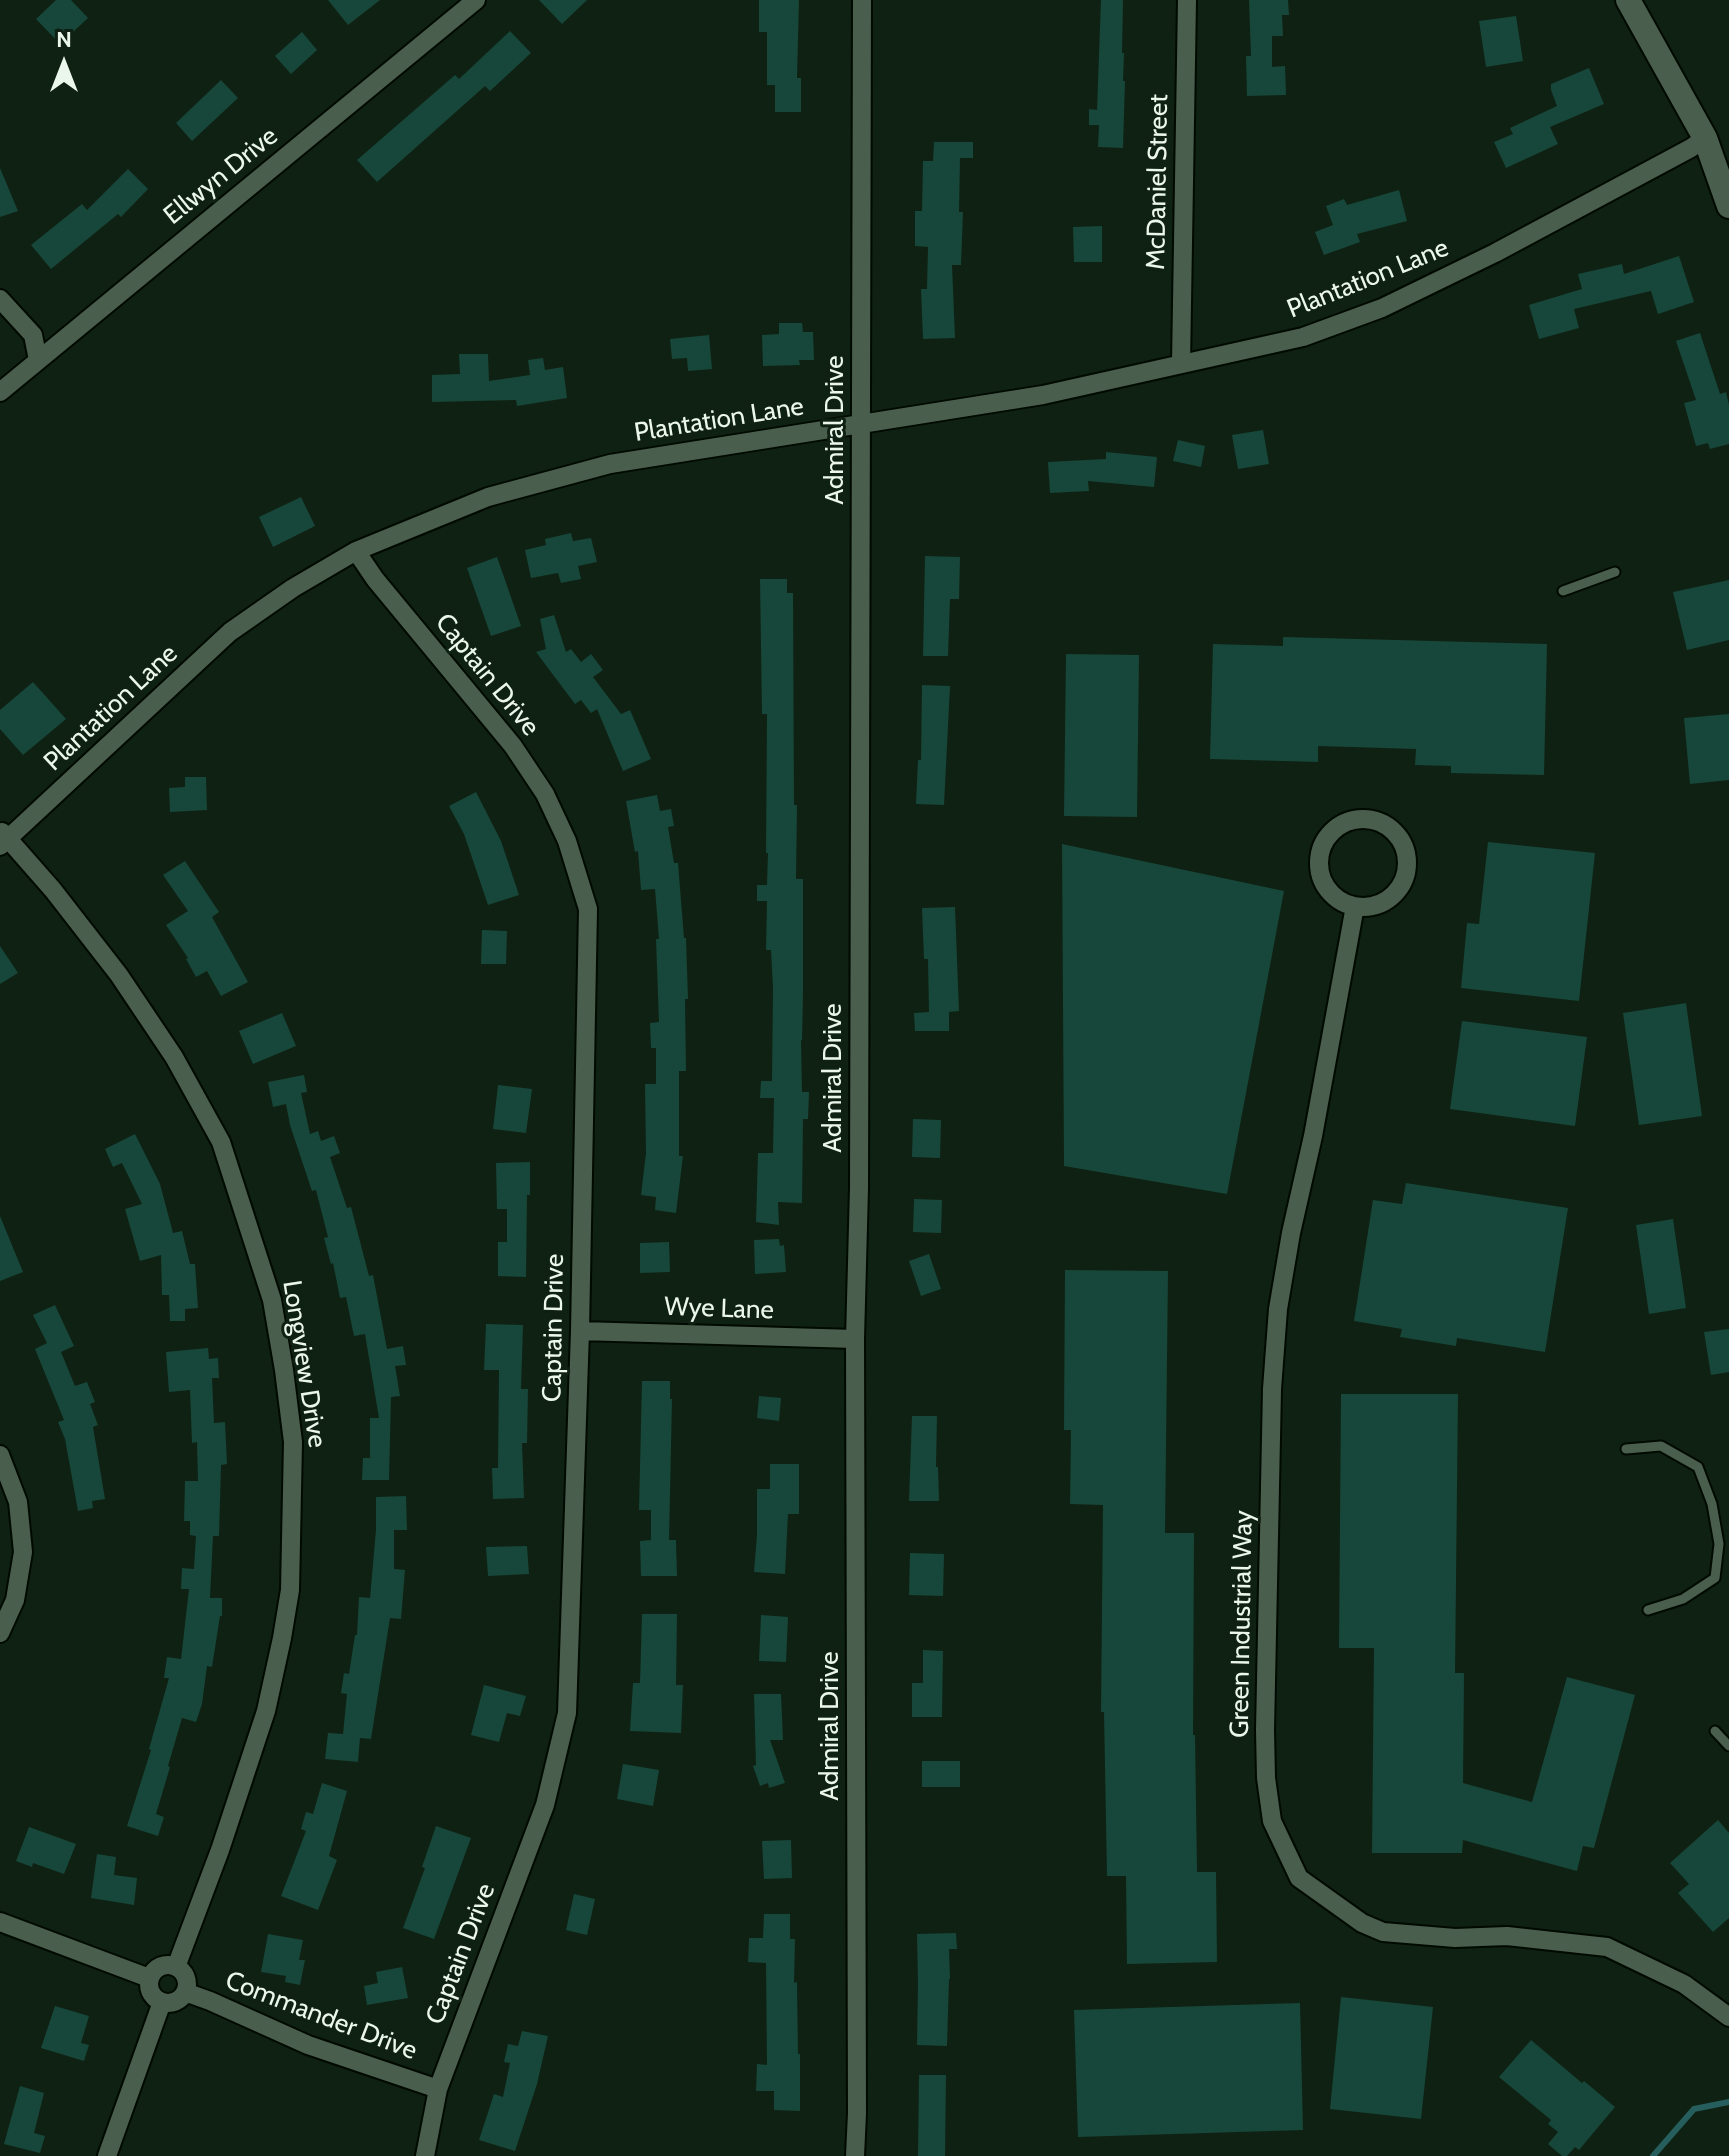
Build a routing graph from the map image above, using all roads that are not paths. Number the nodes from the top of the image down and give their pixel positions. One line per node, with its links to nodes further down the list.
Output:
1 (476, 0): 8 (street, Ellwyn Drive)
2 (862, 0): 11 (street, Admiral Drive)
3 (1187, 0): 9 (street, McDaniel Street)
4 (1628, 0): 5 (street)
5 (1705, 138): 6 (street); 9 (street, Plantation Lane)
6 (1729, 206)
7 (0, 299): 8 (street)
8 (38, 360): 10 (street, Ellwyn Drive)
9 (1181, 364): 11 (street, Plantation Lane)
10 (0, 392)
11 (861, 423): 12 (street, Plantation Lane); 18 (street, Admiral Drive)
12 (356, 551): 15 (street, Plantation Lane); 17 (street, Captain Drive)
13 (1615, 572): 14 (lane)
14 (1563, 591)
15 (3, 838): 27 (street, Longview Drive)
16 (1355, 906): 16 (street); 31 (street, Green Industrial Way)
17 (580, 1331): 18 (street, Wye Lane); 32 (street, Captain Drive)
18 (855, 1339): 35 (street, Admiral Drive)
19 (1626, 1449): 21 (lane)
20 (0, 1455): 23 (street)
21 (1724, 1544): 22 (lane)
22 (1648, 1610)
23 (0, 1633)
24 (1715, 1731): 25 (lane)
25 (1729, 1746)
26 (0, 1922): 28 (street)
27 (176, 1967): 28 (street); 29 (street)
28 (149, 1978): 30 (street)
29 (185, 1992): 30 (street); 32 (street, Commander Drive)
30 (162, 2002): 33 (street)
31 (1729, 2017)
32 (438, 2089): 34 (street, Captain Drive)
33 (107, 2156)
34 (425, 2156)
35 (855, 2156)

